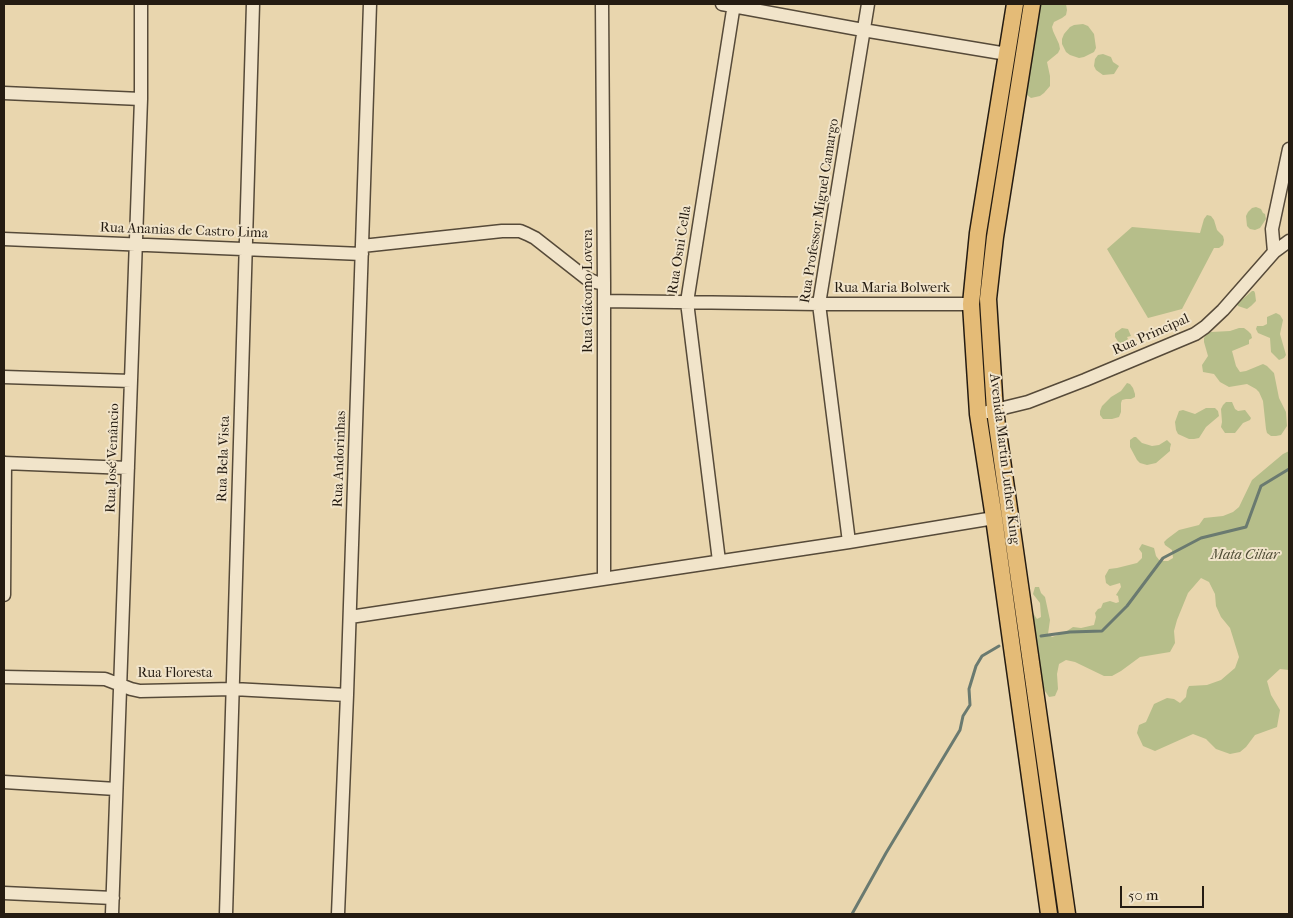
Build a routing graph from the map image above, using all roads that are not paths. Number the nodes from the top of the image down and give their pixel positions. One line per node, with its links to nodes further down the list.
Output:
1 (141, 4): 12 (street, Rua José Venâncio)
2 (252, 4): 19 (street, Rua Bela Vista)
3 (370, 4): 20 (street, Rua Andorinhas)
4 (602, 4): 22 (street, Rua Giácomo Lovera)
5 (730, 4): 9 (street); 24 (street, Rua Osni Cella)
6 (868, 4): 9 (street, Rua Professor Miguel Camargo)
7 (1015, 4): 10 (main road, Avenida Martin Luther King)
8 (1032, 4): 15 (main road, Avenida Martin Luther King)
9 (863, 30): 10 (street); 25 (street, Rua Professor Miguel Camargo)
10 (1007, 54): 14 (main road, Avenida Martin Luther King)
11 (4, 94): 12 (street)
12 (140, 98): 18 (street, Rua José Venâncio)
13 (1289, 150): 21 (street)
14 (978, 233): 15 (main road); 26 (main road, Avenida Martin Luther King)
15 (995, 237): 29 (main road, Avenida Martin Luther King)
16 (4, 239): 18 (street, Rua Ananias de Castro Lima)
17 (1289, 241): 21 (street, Rua Principal)
18 (135, 244): 19 (street, Rua Ananias de Castro Lima); 28 (street, Rua José Venâncio)
19 (246, 249): 20 (street, Rua Ananias de Castro Lima); 41 (street, Rua Bela Vista)
20 (362, 250): 22 (street, Rua Ananias de Castro Lima); 38 (street, Rua Andorinhas)
21 (1274, 252): 29 (street, Rua Principal)
22 (604, 284): 23 (street, Rua Giácomo Lovera)
23 (604, 301): 24 (street, Rua Maria Bolwerk); 36 (street, Rua Giácomo Lovera)
24 (687, 302): 25 (street, Rua Maria Bolwerk); 35 (street, Rua Osni Cella)
25 (818, 304): 26 (street, Rua Maria Bolwerk); 34 (street, Rua Professor Miguel Camargo)
26 (971, 304): 30 (main road, Avenida Martin Luther King)
27 (4, 377): 28 (street)
28 (131, 381): 32 (street, Rua José Venâncio)
29 (995, 411): 30 (street, Rua Principal); 51 (main road, Avenida Martin Luther King)
30 (978, 414): 33 (main road, Avenida Martin Luther King)
31 (4, 463): 32 (street); 37 (street)
32 (128, 468): 40 (street, Rua José Venâncio)
33 (994, 518): 34 (street); 50 (main road, Avenida Martin Luther King)
34 (849, 542): 35 (street)
35 (719, 561): 36 (street)
36 (604, 578): 38 (street)
37 (4, 595)
38 (350, 617): 42 (street, Rua Andorinhas)
39 (4, 677): 40 (street, Rua Floresta)
40 (120, 684): 41 (street, Rua Floresta); 44 (street, Rua José Venâncio)
41 (232, 689): 42 (street, Rua Floresta); 48 (street, Rua Bela Vista)
42 (348, 695): 49 (street, Rua Andorinhas)
43 (4, 782): 44 (street)
44 (116, 789): 46 (street, Rua José Venâncio)
45 (4, 893): 46 (street)
46 (113, 898): 47 (street, Rua José Venâncio)
47 (112, 914)
48 (226, 914)
49 (338, 914)
50 (1049, 914)
51 (1067, 914)

